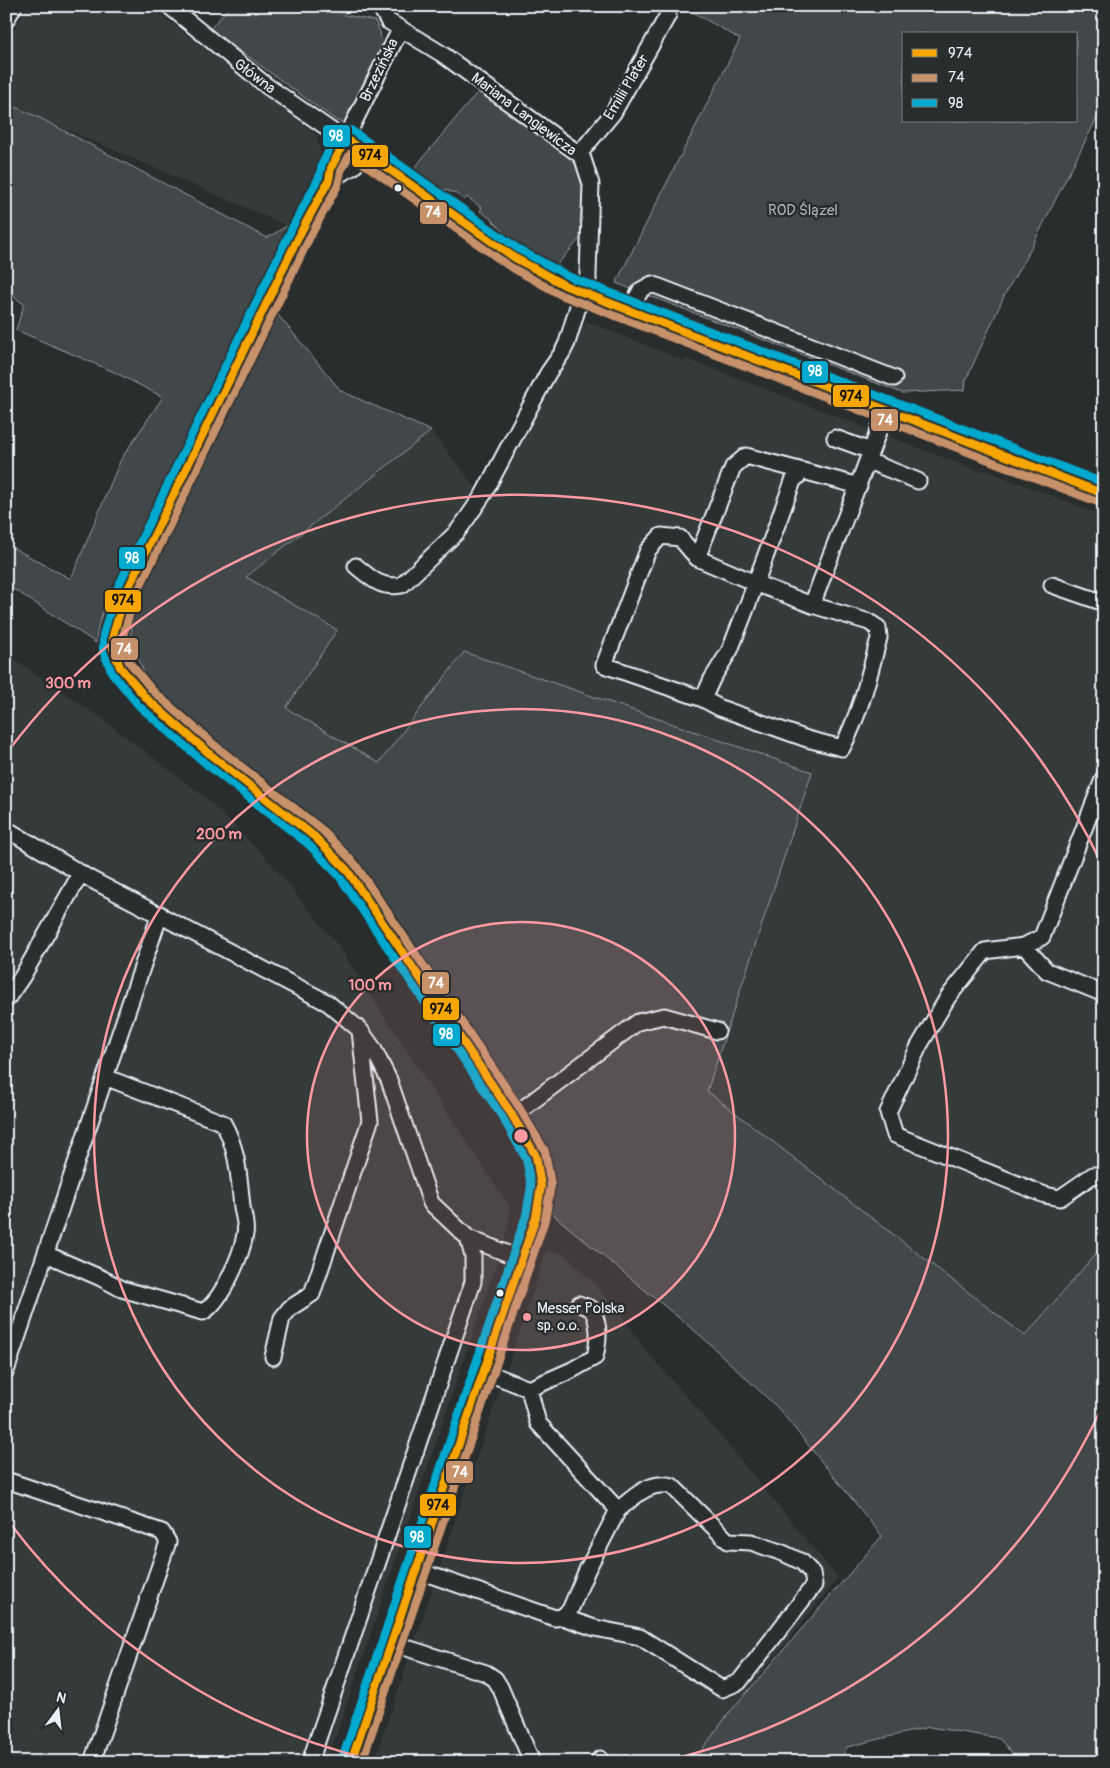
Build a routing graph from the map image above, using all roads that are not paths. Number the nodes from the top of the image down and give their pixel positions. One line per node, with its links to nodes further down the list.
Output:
1 (14, 6): 5 (street)
2 (169, 6): 7 (street, Główna)
3 (380, 6): 6 (street, Brzezińska)
4 (668, 15): 9 (street, Emilii Plater)
5 (6, 20)
6 (400, 30): 7 (street, Brzezińska); 9 (street, Mariana Langiewicza)
7 (346, 139): 8 (street, Główna); 10 (street, Brzezińska)
8 (366, 153): 10 (street); 11 (street, Główna)
9 (579, 154): 11 (street, Mariana Langiewicza)
10 (329, 180): 38 (street, Brzezińska)
11 (583, 293): 12 (street, Główna); 22 (street, Mariana Langiewicza)
12 (629, 311): 13 (street); 14 (street, Główna)
13 (894, 378)
14 (886, 410): 16 (street); 20 (street, Główna)
15 (835, 438): 16 (street)
16 (869, 456): 18 (street); 19 (street)
17 (804, 471): 19 (street); 21 (street); 23 (street)
18 (918, 480)
19 (859, 486): 26 (street)
20 (1104, 494)
21 (697, 558): 23 (street); 27 (street)
22 (356, 566)
23 (755, 583): 26 (street); 27 (street)
24 (1052, 586): 25 (street)
25 (1104, 603)
26 (812, 605): 27 (street)
27 (703, 699)
28 (1104, 776): 32 (street)
29 (6, 830): 30 (street)
30 (81, 873): 31 (street); 34 (street)
31 (160, 914): 35 (street); 37 (street)
32 (1024, 946): 33 (street); 39 (street)
33 (1104, 994)
34 (6, 1000)
35 (360, 1030): 40 (street); 44 (street)
36 (718, 1031): 38 (street)
37 (105, 1077): 41 (street); 41 (street)
38 (513, 1116): 42 (street, Brzezińska)
39 (1104, 1176)
40 (468, 1238): 42 (street); 54 (street)
41 (46, 1254): 45 (street)
42 (521, 1259): 46 (street, Brzezińska)
43 (579, 1304): 47 (street)
44 (273, 1357)
45 (6, 1371)
46 (483, 1371): 47 (street); 50 (street, Brzezińska)
47 (529, 1388): 49 (street)
48 (6, 1480): 53 (street)
49 (618, 1510): 51 (street); 51 (street)
50 (416, 1570): 51 (street); 52 (street, Brzezińska)
51 (562, 1616)
52 (391, 1643): 55 (street, Brzezińska); 56 (street)
53 (92, 1762)
54 (310, 1762)
55 (351, 1762)
56 (532, 1762)

